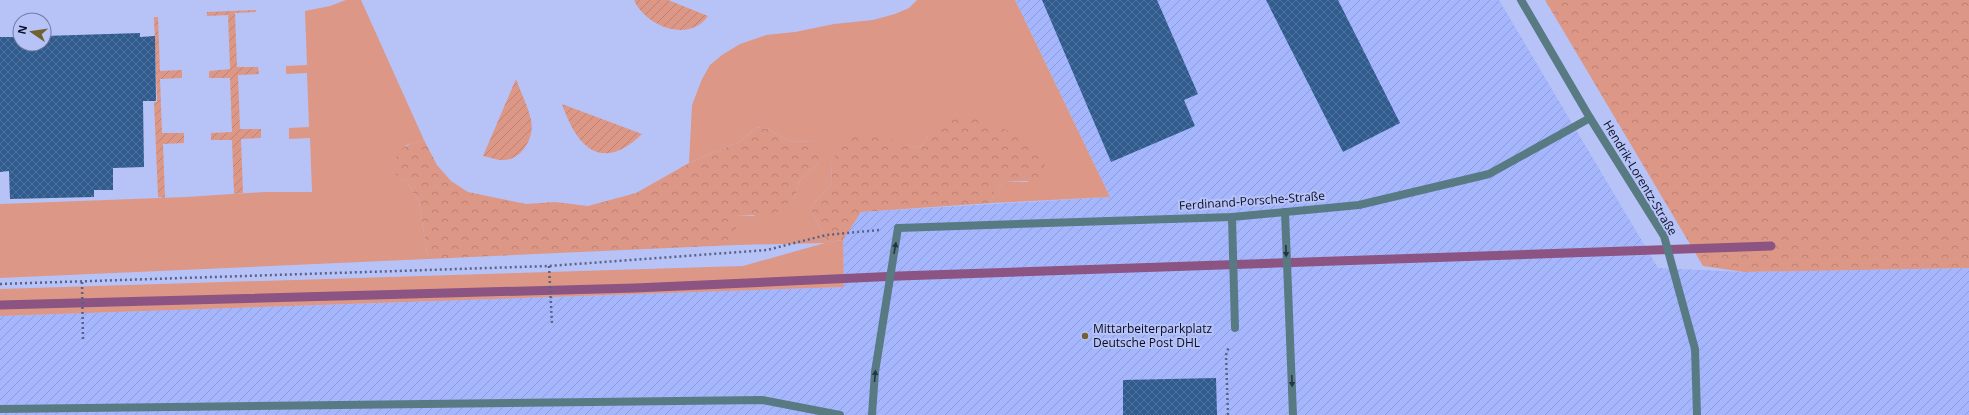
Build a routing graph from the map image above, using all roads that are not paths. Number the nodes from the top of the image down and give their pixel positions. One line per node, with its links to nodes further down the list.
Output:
1 (1520, 0): 2 (street, Hendrik-Lorentz-Straße)
2 (1590, 118): 3 (street, Ferdinand-Porsche-Straße); 10 (street, Hendrik-Lorentz-Straße)
3 (1285, 212): 4 (street, Ferdinand-Porsche-Straße); 9 (street, one-way to 9)
4 (1232, 217): 5 (street); 8 (street, Ferdinand-Porsche-Straße, one-way to 4)
5 (1235, 328)
6 (0, 409): 7 (street)
7 (840, 415)
8 (872, 415)
9 (1293, 415)
10 (1697, 415)

